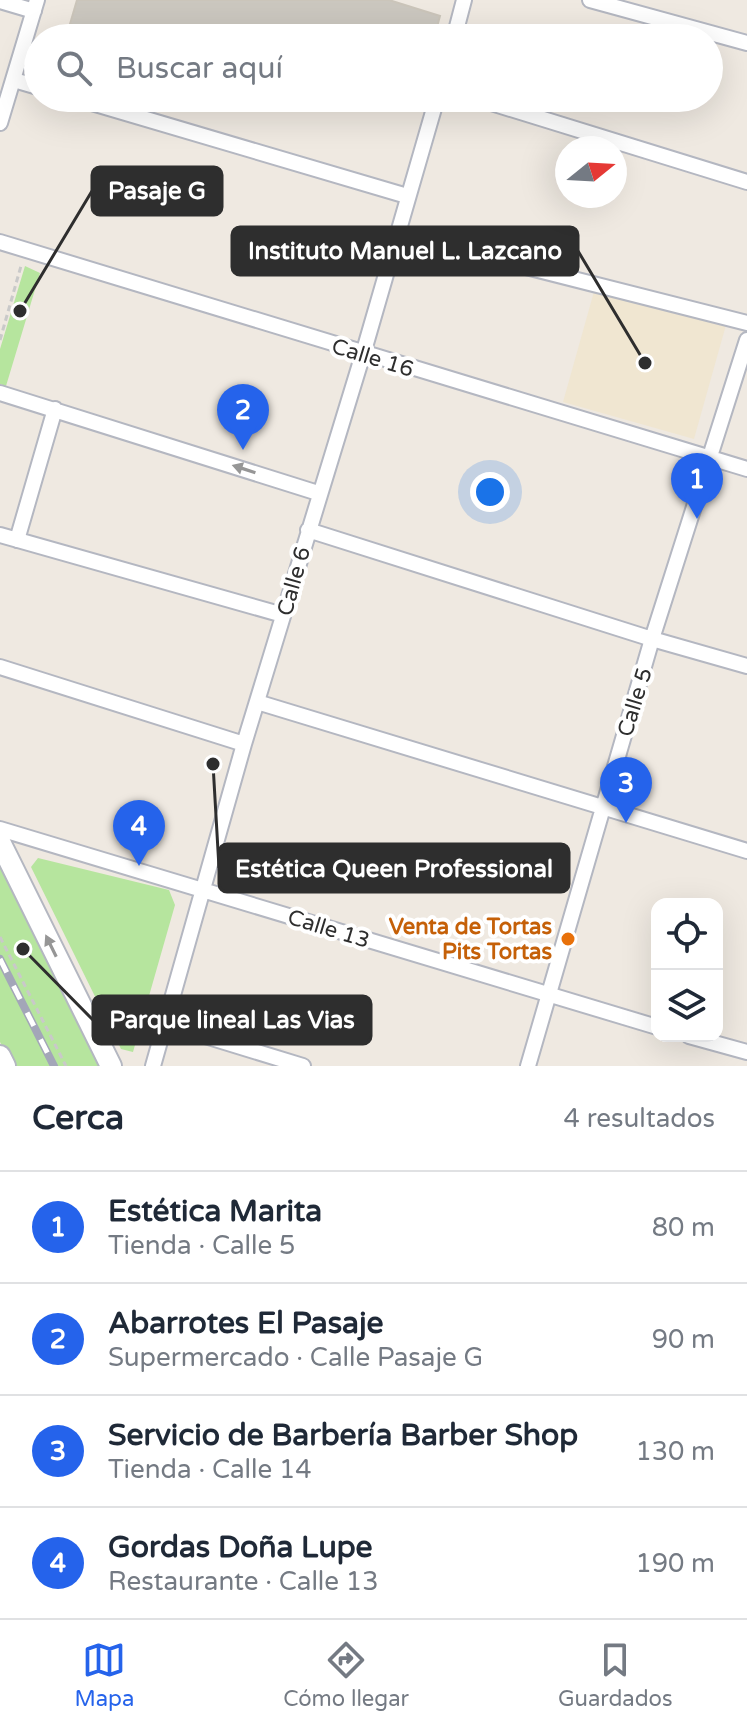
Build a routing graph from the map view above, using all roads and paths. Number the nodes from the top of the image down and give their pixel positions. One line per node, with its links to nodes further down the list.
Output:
1 (464, 0): 5 (street)
2 (590, 0): 6 (street)
3 (0, 1): 4 (street)
4 (36, 6)
5 (458, 24)
6 (678, 24)
7 (723, 36): 8 (street)
8 (747, 43)
9 (24, 46): 10 (street)
10 (14, 80): 11 (street); 15 (street)
11 (24, 83)
12 (122, 112): 17 (street)
13 (433, 112): 17 (street, Calle 6)
14 (520, 112): 16 (street)
15 (0, 123)
16 (747, 182)
17 (407, 196): 18 (street, Calle 6)
18 (396, 234): 21 (street); 24 (street, Calle 6)
19 (0, 242): 20 (street, Calle 16)
20 (25, 251): 22 (path); 24 (street, Calle 16)
21 (747, 323)
22 (0, 340)
23 (747, 340): 27 (street, Calle 5)
24 (363, 354): 27 (street, Calle 16); 29 (street, Calle 6)
25 (0, 393): 26 (street)
26 (55, 409): 29 (street, one-way to 26); 32 (street)
27 (709, 457): 28 (street, Calle 16); 34 (street, Calle 5)
28 (747, 469)
29 (318, 493): 30 (street, Calle 6)
30 (308, 530): 33 (street, Calle 6); 34 (street)
31 (0, 535): 32 (street)
32 (17, 540): 33 (street)
33 (283, 615): 37 (street, Calle 6)
34 (652, 639): 35 (street); 39 (street, Calle 5)
35 (747, 666)
36 (0, 667): 38 (street)
37 (257, 702): 38 (street, Calle 6); 39 (street)
38 (244, 744): 43 (street, Calle 6)
39 (602, 808): 42 (street); 45 (street, Calle 5)
40 (0, 829): 43 (street, Calle 13)
41 (0, 842): 53 (main road, one-way to 41)
42 (747, 851)
43 (203, 889): 45 (street, Calle 13); 46 (street, Calle 6)
44 (0, 937): 52 (path)
45 (547, 995): 47 (street, Calle 13); 56 (street, Calle 5)
46 (166, 1024): 54 (street, Calle 6); 55 (street)
47 (651, 1025)
48 (711, 1042): 49 (street)
49 (747, 1052)
50 (0, 1056): 51 (main road)
51 (5, 1066)
52 (66, 1066)
53 (111, 1066)
54 (153, 1066)
55 (303, 1066)
56 (528, 1066)

